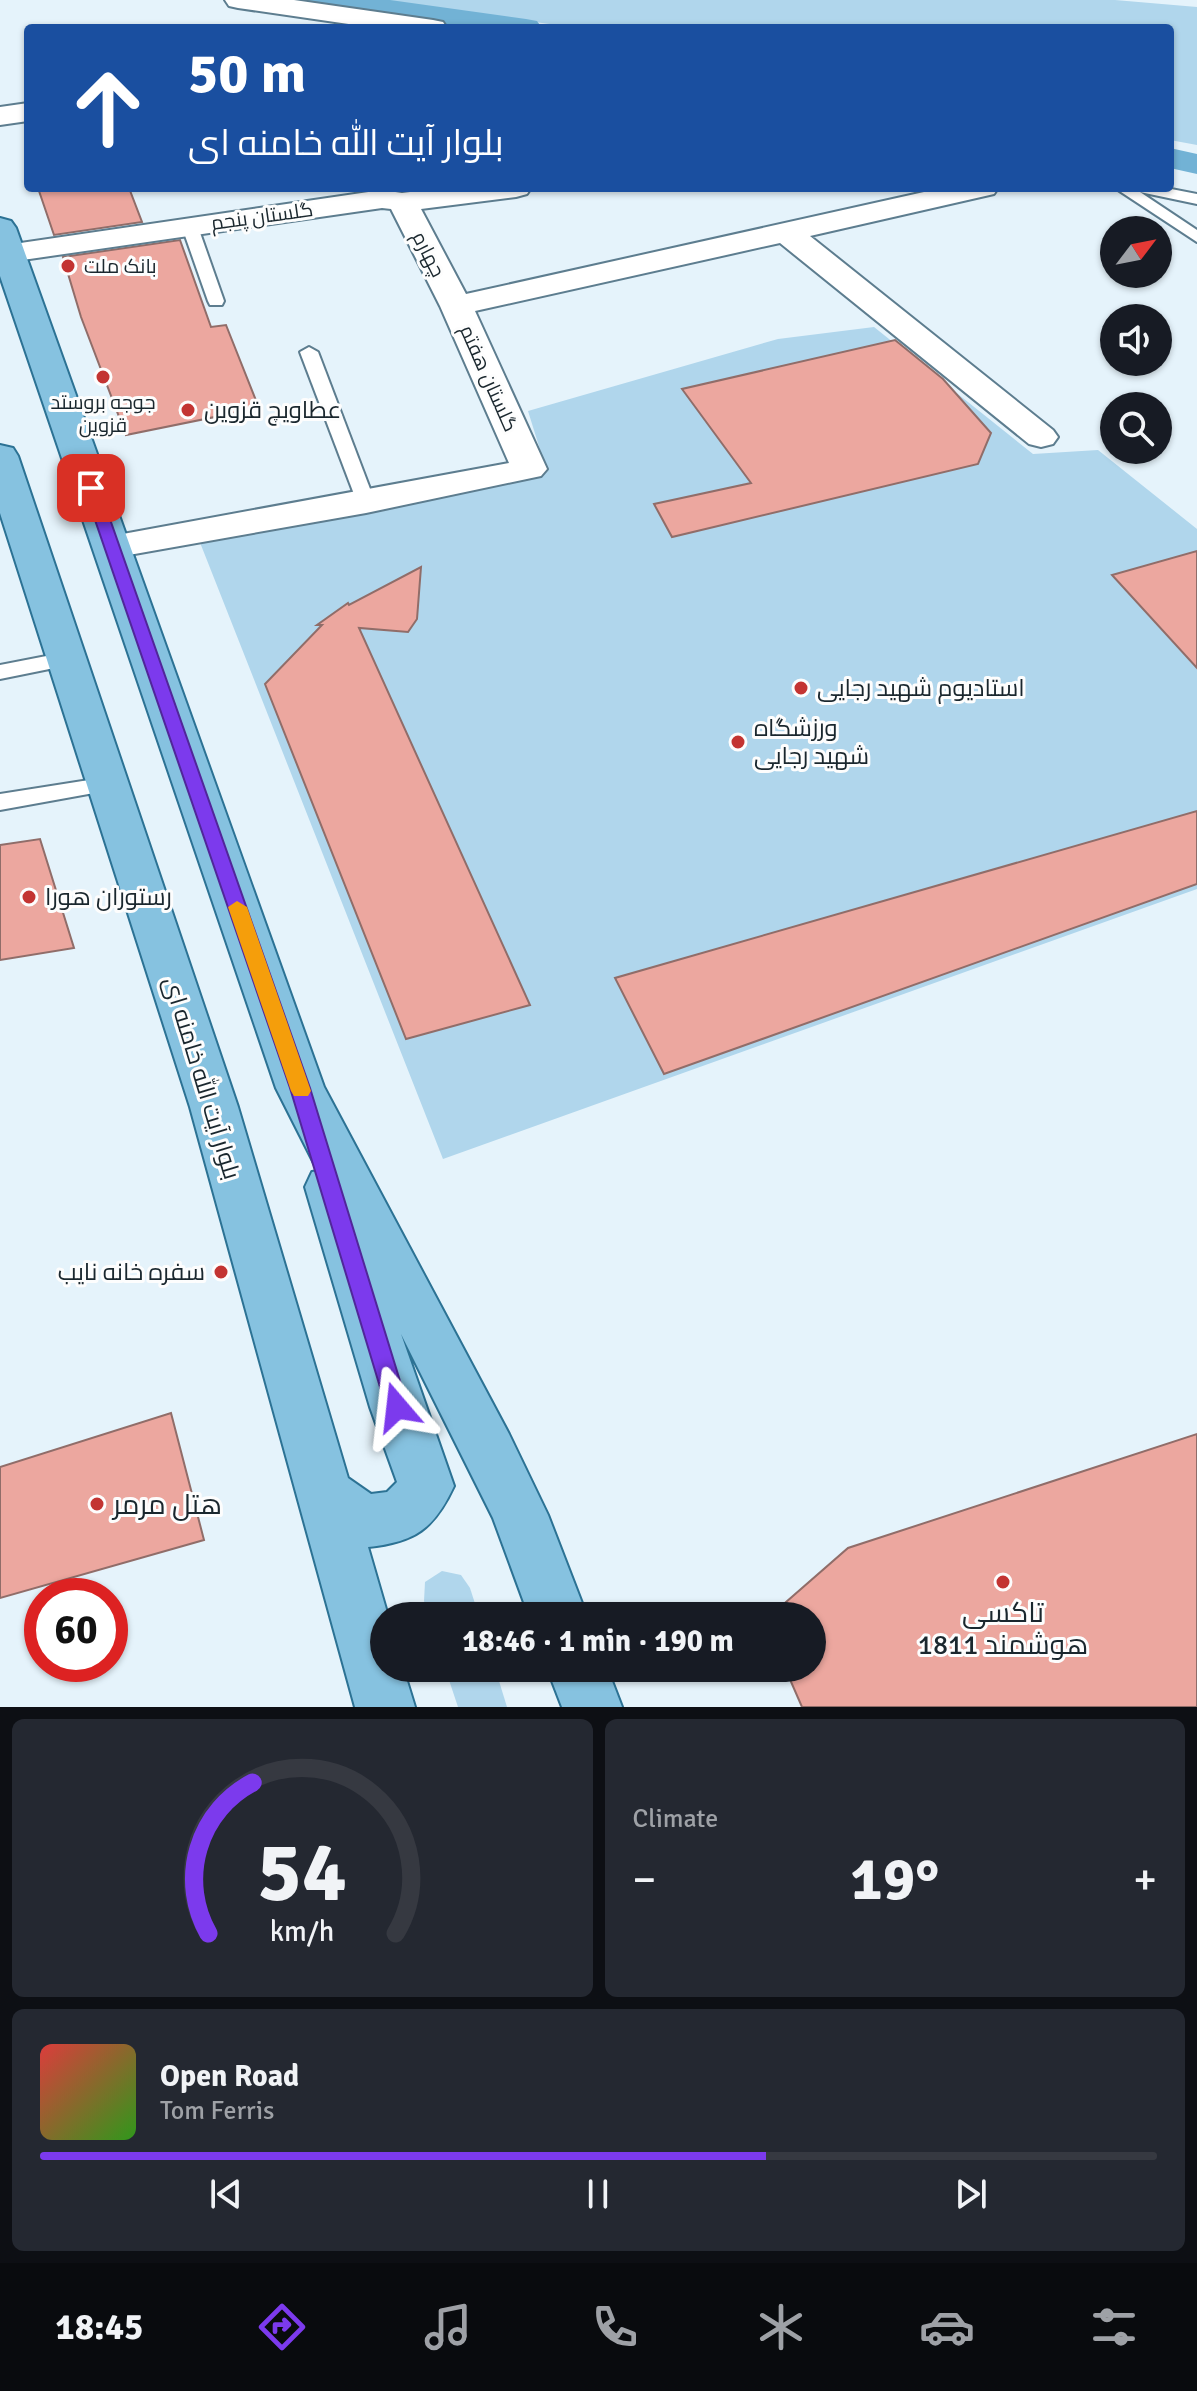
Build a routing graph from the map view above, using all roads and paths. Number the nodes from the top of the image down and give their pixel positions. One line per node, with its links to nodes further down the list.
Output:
1 (238, 0): 2 (street)
2 (267, 4): 3 (street); 4 (street)
3 (279, 24)
4 (405, 24)
5 (24, 113): 6 (street)
6 (0, 116)
7 (452, 192): 11 (street, گلستان پنجم)
8 (965, 192): 14 (street, گلستان هفتم)
9 (1129, 192): 15 (lane)
10 (1162, 192): 12 (lane)
11 (387, 196): 13 (street, گلستان پنجم); 18 (street, چهارم)
12 (1197, 199)
13 (190, 227): 16 (street, گلستان پنجم); 17 (lane)
14 (786, 232): 18 (street, گلستان هفتم); 20 (street)
15 (1197, 237)
16 (4, 240): 23 (main road)
17 (216, 301)
18 (456, 306): 22 (street, گلستان هفتم)
19 (309, 352): 22 (lane)
20 (1041, 437)
21 (2, 466): 24 (main road, بلوار آیت الله خامنه ای)
22 (366, 502): 23 (street, گلستان هفتم)
23 (112, 547): 28 (main road)
24 (67, 659): 25 (lane); 26 (main road, بلوار آیت الله خامنه ای)
25 (0, 672)
26 (108, 784): 27 (lane); 29 (main road, بلوار آیت الله خامنه ای)
27 (0, 802)
28 (300, 1088): 29 (main road); 30 (main road)
29 (322, 1492): 32 (main road, بلوار آیت الله خامنه ای)
30 (553, 1602)
31 (582, 1682): 33 (main road)
32 (385, 1707)
33 (592, 1707)

